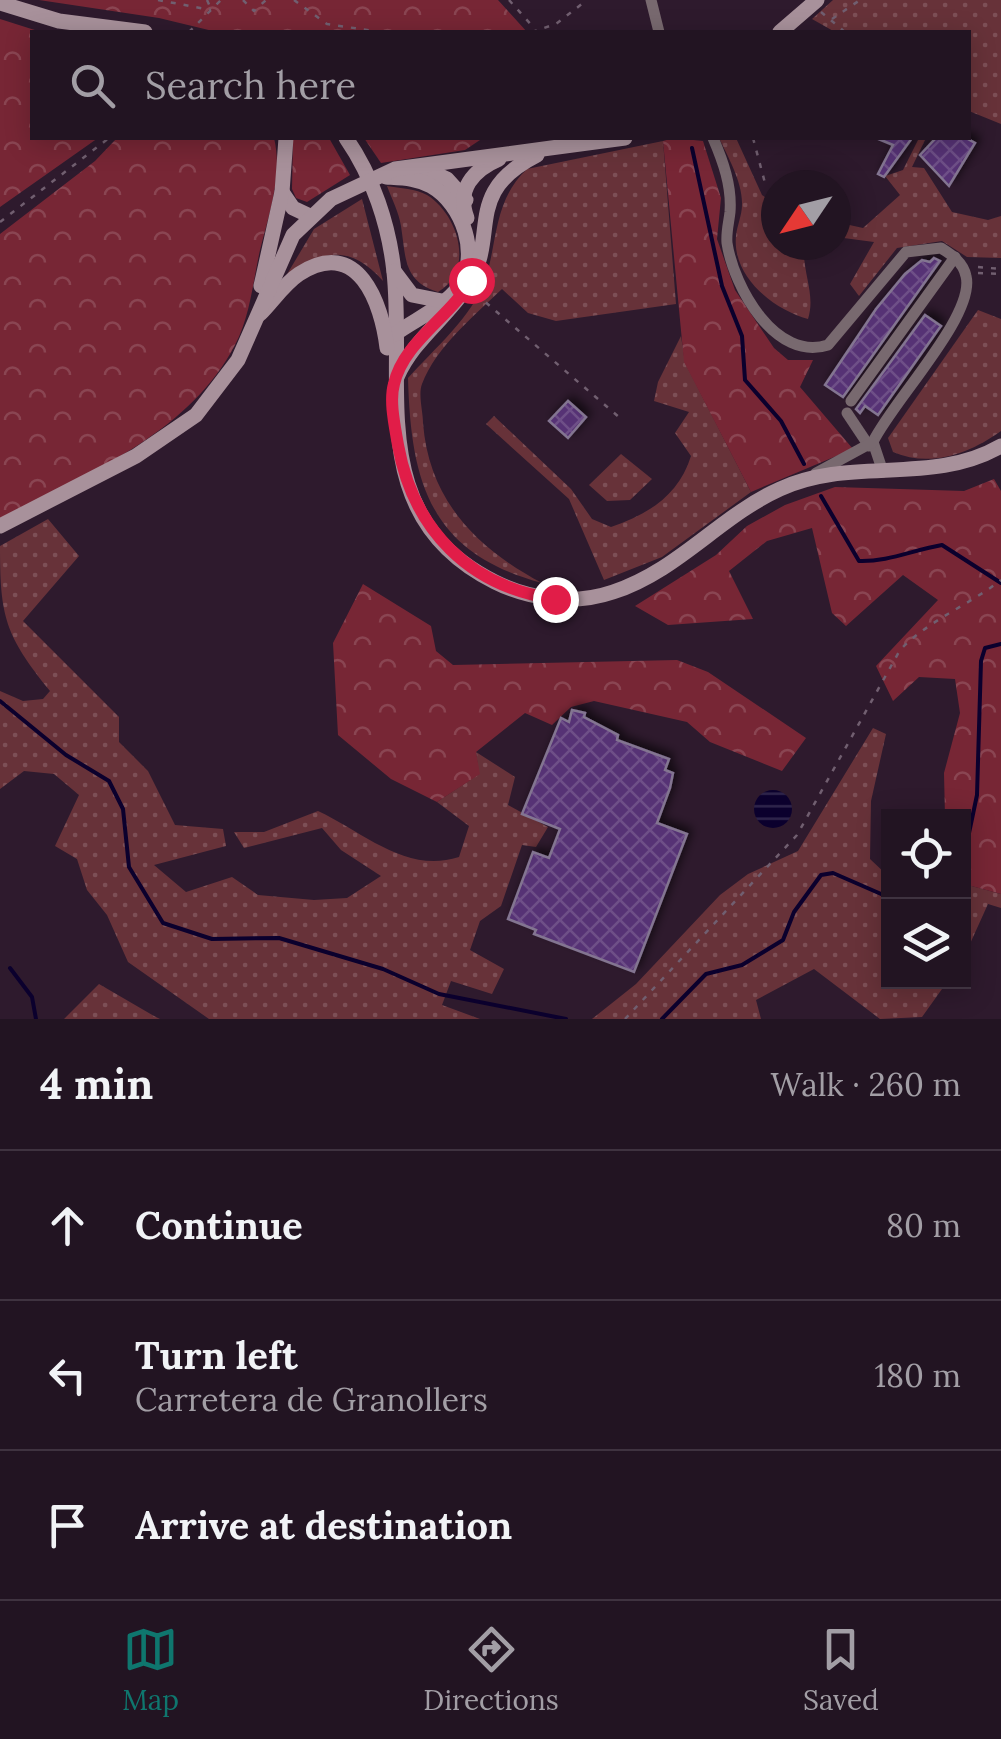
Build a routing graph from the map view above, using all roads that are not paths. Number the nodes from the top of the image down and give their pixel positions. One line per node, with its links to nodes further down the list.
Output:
1 (652, 0): 5 (street)
2 (817, 0): 6 (main road)
3 (0, 3): 4 (main road)
4 (129, 30)
5 (659, 30)
6 (782, 30)
7 (286, 140): 16 (main road)
8 (612, 140): 11 (main road)
9 (714, 140): 21 (street)
10 (349, 142): 15 (main road)
11 (554, 149): 12 (main road); 14 (main road)
12 (502, 157): 13 (main road); 17 (main road)
13 (416, 173): 15 (main road); 17 (main road); 20 (main road)
14 (506, 175): 17 (main road); 19 (main road)
15 (376, 184): 18 (main road); 22 (main road)
16 (282, 192): 18 (main road); 24 (main road)
17 (462, 194): 19 (main road); 20 (main road)
18 (310, 216): 24 (main road)
19 (480, 236): 26 (main road)
20 (468, 251): 23 (main road)
21 (961, 266): 27 (street); 27 (street)
22 (394, 270): 23 (main road); 25 (main road)
23 (442, 301): 25 (main road)
24 (255, 318): 26 (main road); 31 (main road)
25 (396, 334): 26 (main road)
26 (393, 385): 30 (main road)
27 (871, 444): 29 (street); 30 (street)
28 (1001, 446): 29 (main road)
29 (882, 472): 30 (main road)
30 (802, 481)
31 (0, 526)

